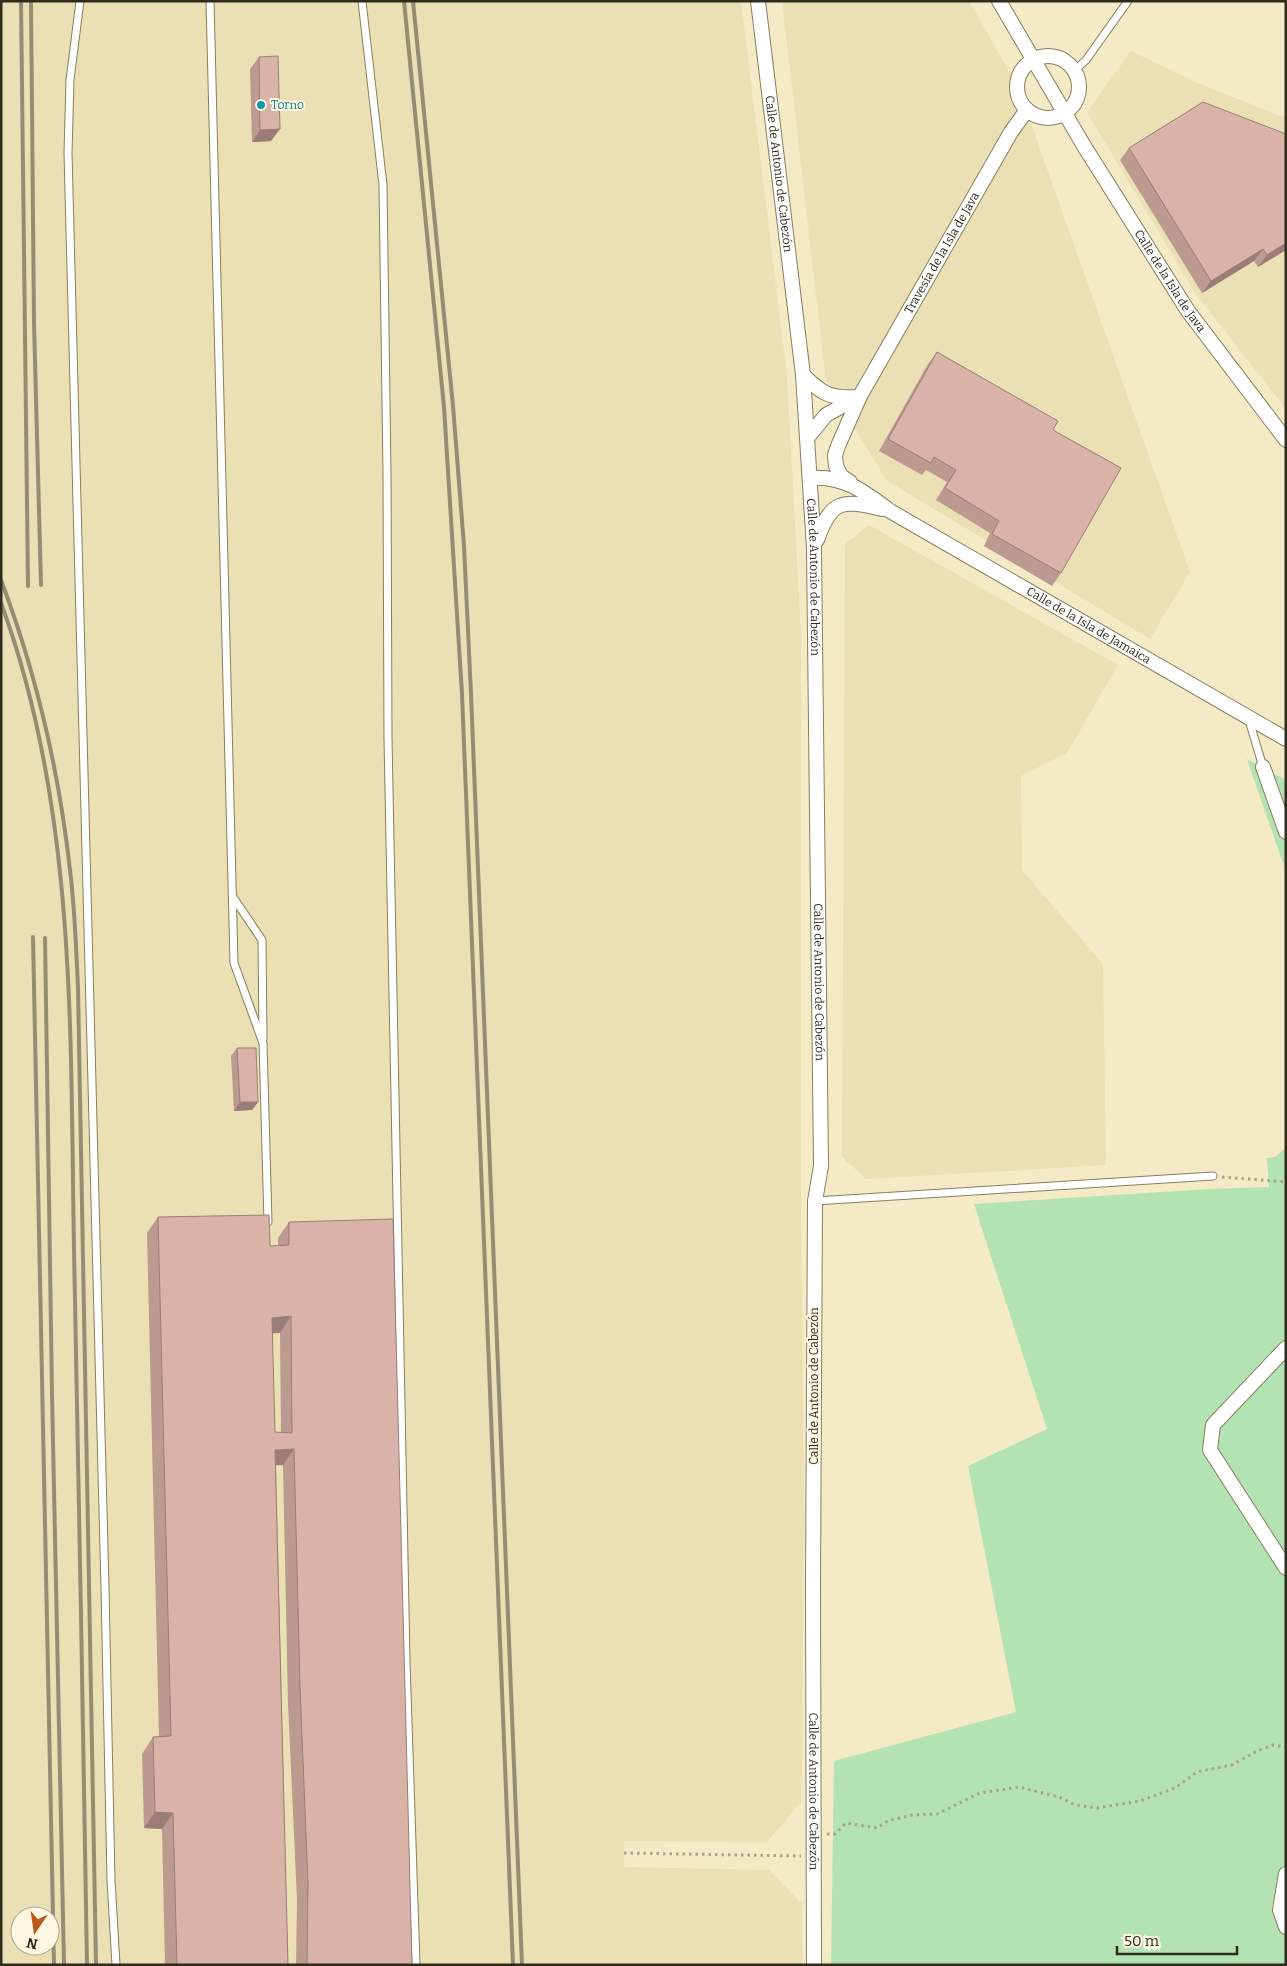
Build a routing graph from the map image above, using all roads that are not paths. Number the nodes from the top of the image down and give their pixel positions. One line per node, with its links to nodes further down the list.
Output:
1 (80, 1): 32 (lane)
2 (210, 1): 23 (lane)
3 (362, 1): 33 (lane)
4 (758, 1): 11 (street, Calle de Antonio de Cabezón)
5 (1000, 1): 7 (street, Calle de la Isla de Java)
6 (1128, 1): 8 (lane)
7 (1032, 59): 8 (street); 9 (street); 10 (street, Calle de la Isla de Java)
8 (1075, 70): 10 (street)
9 (1027, 110): 10 (street); 12 (street, Travesía de la Isla de Java)
10 (1065, 113): 14 (street, Calle de la Isla de Java)
11 (803, 374): 12 (street); 13 (street, Calle de Antonio de Cabezón)
12 (860, 396): 13 (street); 16 (street, Travesía de la Isla de Java)
13 (808, 437): 15 (street, Calle de Antonio de Cabezón)
14 (1286, 440)
15 (810, 478): 16 (street, Calle de la Isla de Jamaica); 18 (street, Calle de Antonio de Cabezón)
16 (856, 486): 17 (street, Calle de la Isla de Jamaica)
17 (890, 510): 18 (street, Calle de la Isla de Jamaica); 19 (street, Calle de la Isla de Jamaica)
18 (814, 548): 26 (street, Calle de Antonio de Cabezón)
19 (1248, 717): 20 (street, Calle de la Isla de Jamaica); 21 (lane)
20 (1286, 739)
21 (1262, 767): 22 (street)
22 (1286, 832)
23 (232, 896): 24 (lane); 24 (lane)
24 (262, 1043): 27 (lane)
25 (1213, 1176): 26 (lane)
26 (816, 1201): 34 (street, Calle de Antonio de Cabezón)
27 (268, 1228)
28 (1286, 1348): 29 (street)
29 (1286, 1568)
30 (1286, 1874): 31 (street)
31 (1286, 1927)
32 (116, 1965)
33 (416, 1965)
34 (814, 1965)

